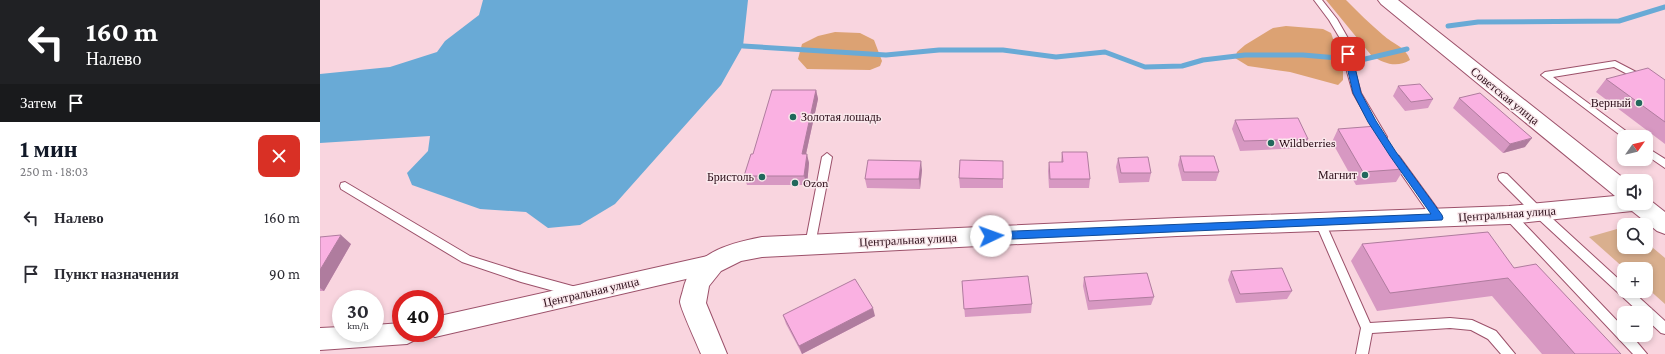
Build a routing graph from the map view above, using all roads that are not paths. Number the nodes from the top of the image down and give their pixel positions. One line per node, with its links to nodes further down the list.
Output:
1 (1318, 0): 15 (lane)
2 (1387, 0): 9 (street, Советская улица)
3 (1665, 91): 4 (lane)
4 (1620, 130)
5 (1653, 155): 7 (lane)
6 (827, 157): 18 (lane)
7 (1665, 164)
8 (1502, 177): 13 (lane)
9 (1617, 185)
10 (345, 186): 20 (lane)
11 (1617, 204): 13 (street, Центральная улица)
12 (1647, 210): 17 (street)
13 (1538, 212): 14 (street, Центральная улица); 23 (lane)
14 (1509, 215): 15 (street, Центральная улица); 29 (lane)
15 (1438, 218): 16 (street, Центральная улица)
16 (1320, 222): 18 (street, Центральная улица); 22 (lane)
17 (1665, 225)
18 (810, 245): 19 (street, Центральная улица)
19 (712, 264): 20 (street, Центральная улица); 26 (street)
20 (583, 293): 21 (street, Центральная улица)
21 (444, 325)
22 (1367, 328): 27 (lane); 28 (lane)
23 (1665, 329)
24 (392, 334): 25 (street)
25 (320, 339)
26 (714, 354)
27 (1362, 354)
28 (1509, 354)
29 (1641, 354)

